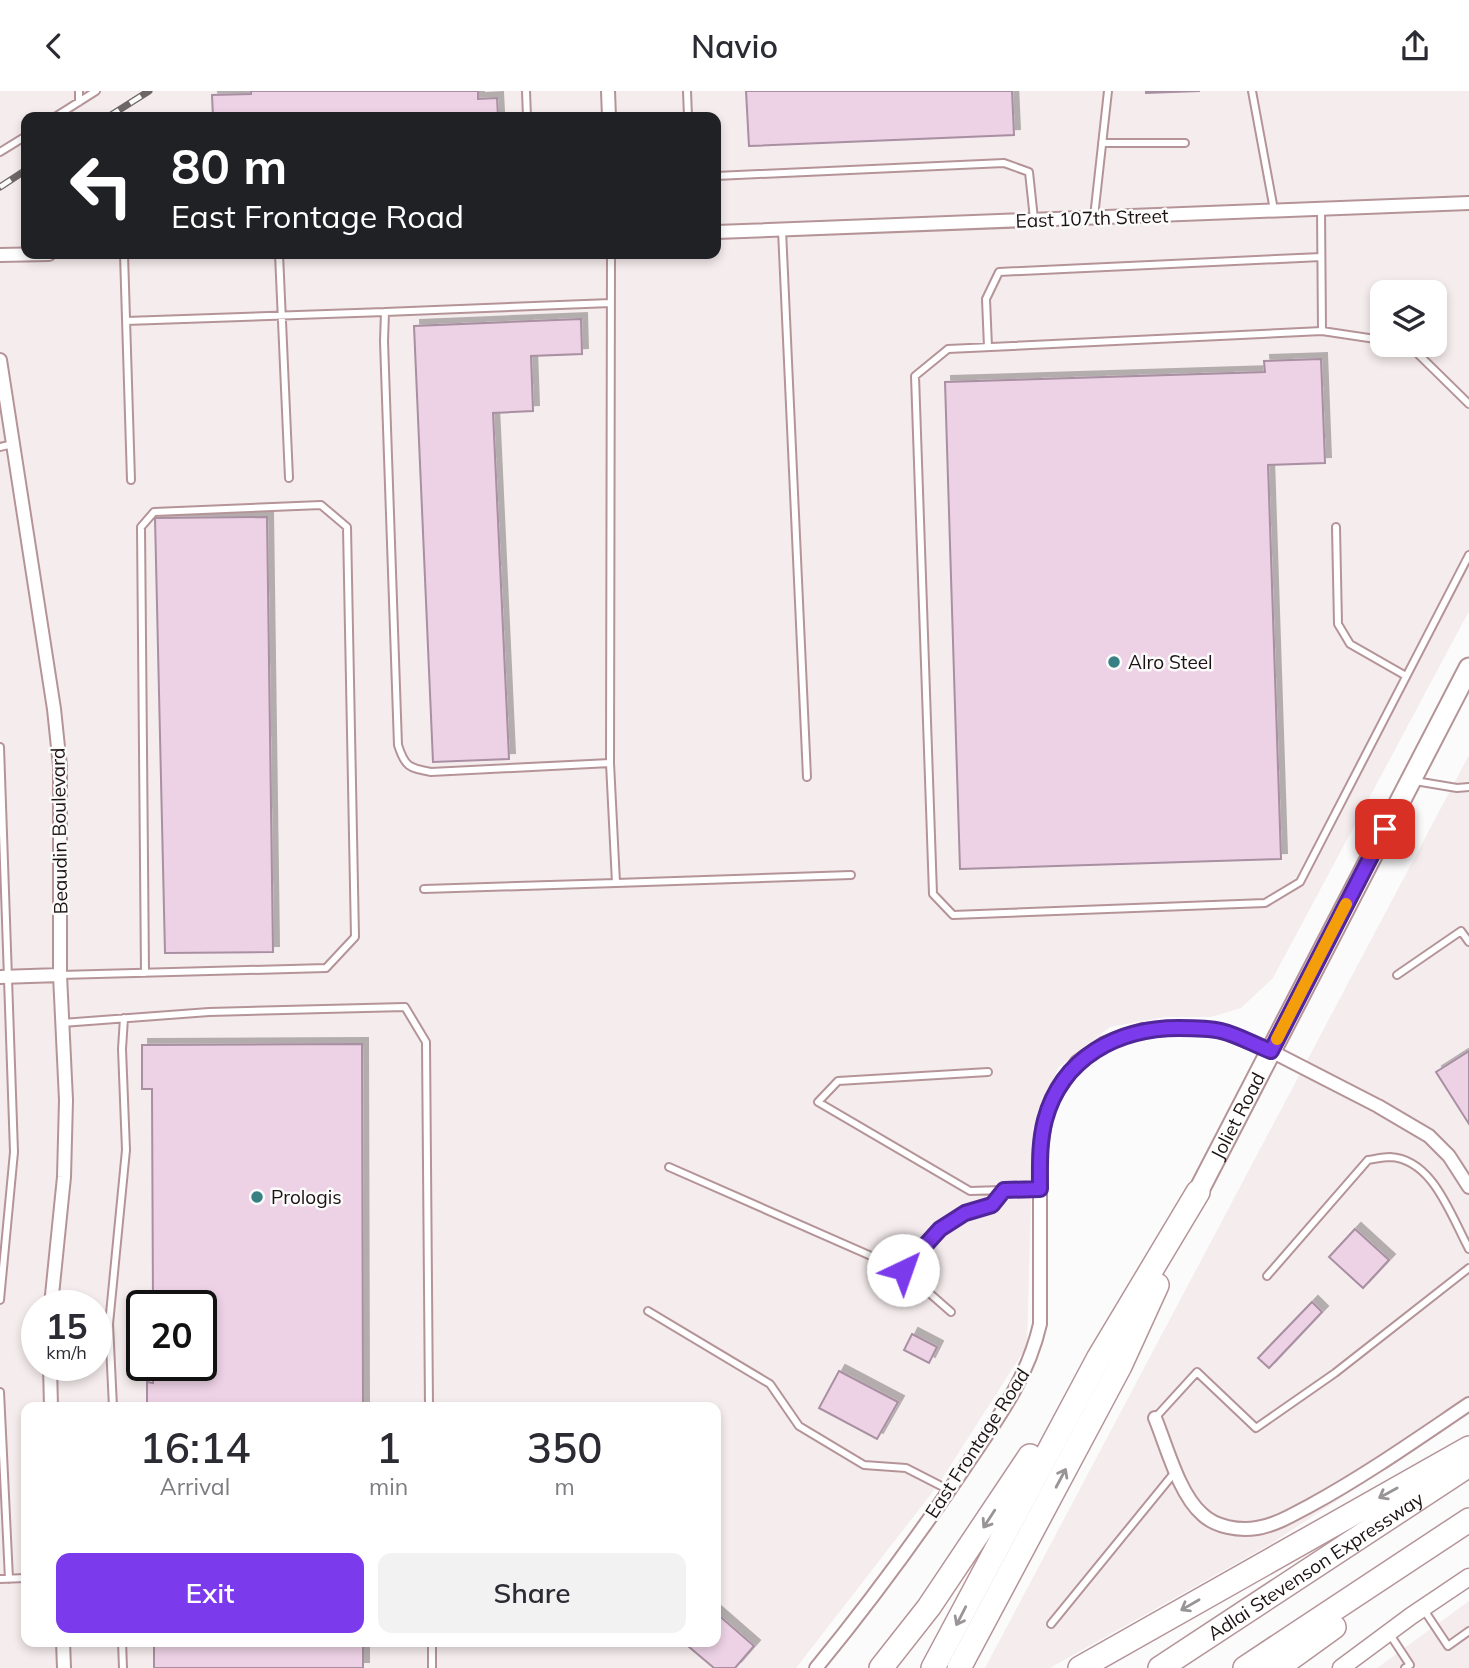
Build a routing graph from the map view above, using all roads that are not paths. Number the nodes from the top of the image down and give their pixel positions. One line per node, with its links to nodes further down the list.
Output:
1 (79, 91): 8 (lane)
2 (96, 91): 8 (lane)
3 (526, 91): 10 (lane)
4 (608, 91): 11 (street)
5 (687, 91): 12 (lane)
6 (1108, 91): 14 (lane)
7 (1252, 91): 20 (lane)
8 (79, 102): 9 (lane)
9 (63, 112)
10 (527, 112)
11 (609, 112)
12 (688, 112)
13 (21, 139): 16 (lane)
14 (1101, 143): 15 (lane); 21 (lane)
15 (1185, 143)
16 (0, 152)
17 (721, 176): 22 (lane)
18 (1469, 203): 19 (street, East 107th Street)
19 (1321, 209): 20 (street, East 107th Street); 27 (lane)
20 (1275, 211): 21 (street, East 107th Street)
21 (1094, 217): 22 (street, East 107th Street)
22 (1034, 220): 23 (street, East 107th Street)
23 (782, 230): 24 (street, East 107th Street); 50 (lane)
24 (721, 232)
25 (0, 255): 26 (street)
26 (21, 255)
27 (1321, 257): 35 (lane); 37 (lane)
28 (124, 259): 34 (lane)
29 (279, 259): 33 (lane)
30 (611, 259): 31 (lane)
31 (611, 303): 32 (lane); 49 (lane)
32 (385, 312): 33 (lane); 49 (lane)
33 (282, 314): 34 (lane); 42 (lane)
34 (126, 321): 43 (lane)
35 (1322, 331): 36 (lane); 37 (lane)
36 (1370, 337)
37 (988, 347): 47 (lane)
38 (1421, 357): 40 (lane)
39 (0, 360): 41 (street, Beaudin Boulevard)
40 (1469, 404)
41 (6, 445): 58 (street, Beaudin Boulevard)
42 (289, 478)
43 (131, 480)
44 (1336, 527): 47 (lane)
45 (1469, 555): 47 (lane)
46 (1469, 668): 51 (main road, Joliet Road)
47 (1406, 676)
48 (0, 747): 60 (lane)
49 (610, 763): 54 (lane)
50 (807, 777)
51 (1410, 780): 52 (lane); 63 (main road, Joliet Road)
52 (1469, 787)
53 (850, 875): 54 (lane)
54 (616, 883): 55 (lane)
55 (424, 889)
56 (1469, 942): 59 (lane)
57 (145, 973): 57 (lane); 58 (lane)
58 (60, 975): 60 (street); 62 (street, Beaudin Boulevard)
59 (1397, 975)
60 (4, 977): 76 (lane)
61 (124, 1018): 62 (lane); 82 (lane); 83 (lane)
62 (62, 1023): 75 (street, Beaudin Boulevard)
63 (1271, 1051): 66 (street, East Frontage Road); 67 (street, East Frontage Road); 69 (main road, Joliet Road)
64 (988, 1072): 68 (lane)
65 (669, 1167): 73 (lane)
66 (1469, 1187)
67 (1040, 1189): 68 (lane); 89 (street, East Frontage Road)
68 (1004, 1190): 73 (lane)
69 (1198, 1192): 71 (highway); 109 (highway, one-way to 69)
70 (1469, 1249): 74 (lane)
71 (1160, 1256): 107 (highway, one-way to 107); 108 (highway, one-way to 108)
72 (1469, 1268): 85 (lane)
73 (903, 1270): 78 (lane)
74 (1267, 1276)
75 (53, 1290)
76 (0, 1300)
77 (648, 1311): 89 (lane)
78 (951, 1313)
79 (50, 1381): 81 (street)
80 (0, 1392): 94 (lane)
81 (51, 1402)
82 (113, 1402)
83 (429, 1402)
84 (1469, 1404): 88 (street)
85 (1155, 1418): 88 (street)
86 (1469, 1448): 110 (highway, one-way to 110)
87 (1469, 1465): 111 (highway, Adlai Stevenson Expressway)
88 (1176, 1470): 97 (lane)
89 (949, 1490): 106 (street, East Frontage Road)
90 (1469, 1520): 112 (highway)
91 (1469, 1529): 113 (highway)
92 (1469, 1577): 96 (street)
93 (0, 1579): 94 (lane)
94 (9, 1579): 95 (lane)
95 (21, 1579)
96 (1423, 1608): 98 (street); 99 (lane)
97 (1051, 1624)
98 (1389, 1632): 114 (street); 115 (lane)
99 (1469, 1632)
100 (62, 1647): 103 (street)
101 (122, 1647): 104 (lane)
102 (432, 1647): 105 (lane)
103 (64, 1668)
104 (123, 1668)
105 (432, 1668)
106 (816, 1668)
107 (881, 1668)
108 (933, 1668)
109 (959, 1668)
110 (1080, 1668)
111 (1160, 1668)
112 (1245, 1668)
113 (1277, 1668)
114 (1341, 1668)
115 (1405, 1668)

